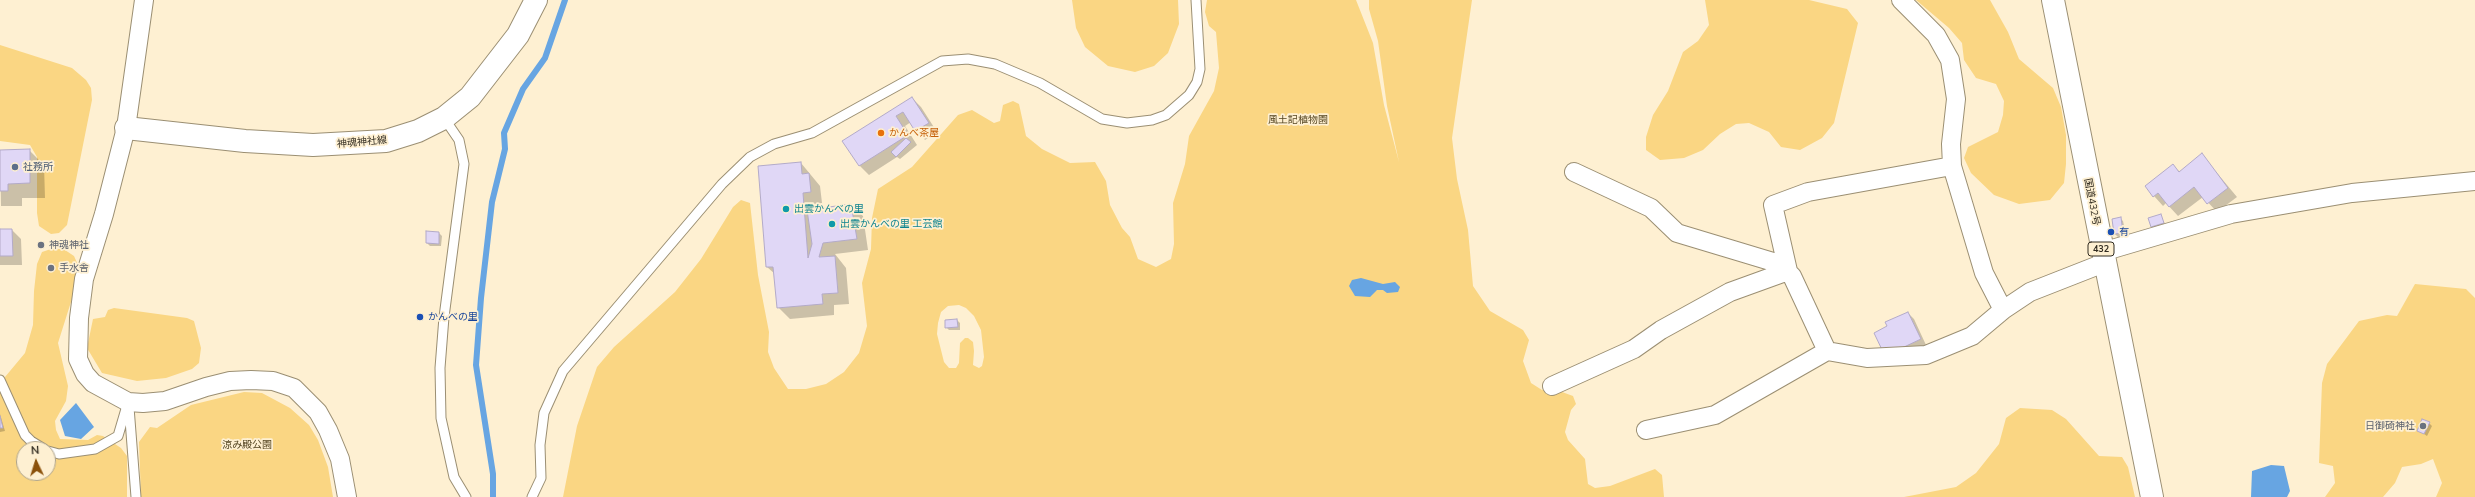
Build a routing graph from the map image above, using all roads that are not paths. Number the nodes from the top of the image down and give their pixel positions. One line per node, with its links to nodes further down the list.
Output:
1 (144, 0): 7 (street)
2 (536, 0): 6 (main road, 神魂神社線)
3 (1196, 0): 24 (lane)
4 (1901, 0): 8 (street)
5 (2053, 0): 11 (main road, 国道432号 / 432)
6 (444, 118): 7 (main road, 神魂神社線); 23 (lane)
7 (126, 128): 17 (street)
8 (1952, 166): 12 (street); 13 (street)
9 (1574, 172): 12 (street)
10 (2475, 181): 11 (street)
11 (2103, 258): 13 (street); 25 (main road, 国道432号 / 432)
12 (1788, 271): 14 (street); 16 (street)
13 (2003, 310): 14 (street)
14 (1827, 351): 18 (street)
15 (0, 380): 19 (lane)
16 (1552, 386)
17 (128, 402): 20 (lane); 21 (lane); 22 (street)
18 (1646, 430)
19 (31, 441)
20 (56, 453)
21 (136, 497)
22 (347, 497)
23 (466, 497)
24 (532, 497)
25 (2152, 497)

